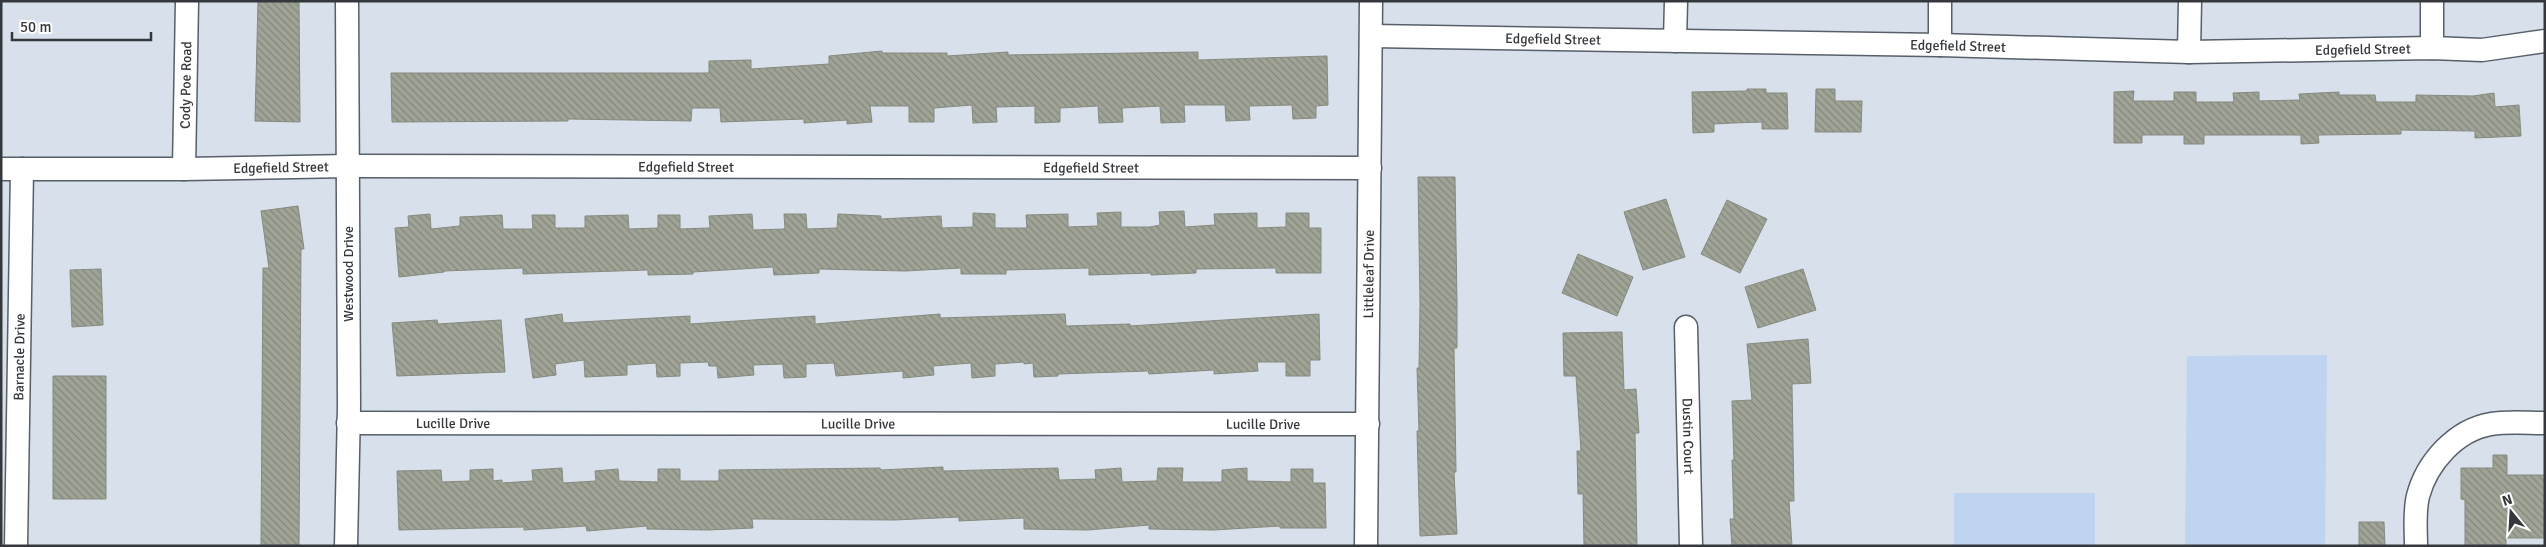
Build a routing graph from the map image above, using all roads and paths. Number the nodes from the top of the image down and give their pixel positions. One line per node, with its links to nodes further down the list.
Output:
1 (187, 1): 17 (street, Cody Poe Road)
2 (347, 1): 14 (street, Westwood Drive)
3 (1371, 1): 8 (street, Littleleaf Drive)
4 (1676, 1): 9 (street)
5 (1940, 1): 11 (street)
6 (2190, 1): 13 (street)
7 (2432, 1): 12 (street)
8 (1372, 36): 9 (street, Edgefield Street); 15 (street, Littleleaf Drive)
9 (1676, 41): 11 (street, Edgefield Street)
10 (2545, 41): 12 (street, Edgefield Street)
11 (1940, 46): 13 (street, Edgefield Street)
12 (2432, 48): 13 (street, Edgefield Street)
13 (2189, 52)
14 (348, 166): 15 (street, Edgefield Street); 17 (street, Edgefield Street); 19 (street, Westwood Drive)
15 (1370, 168): 21 (street, Littleleaf Drive)
16 (12, 169): 17 (street, Edgefield Street); 22 (street, Barnacle Drive)
17 (184, 169)
18 (1686, 327): 25 (street, Dustin Court)
19 (348, 423): 21 (street, Lucille Drive); 23 (street, Westwood Drive)
20 (2545, 423): 26 (street)
21 (1368, 424): 24 (street, Littleleaf Drive)
22 (16, 546)
23 (346, 546)
24 (1366, 546)
25 (1691, 546)
26 (2416, 546)

